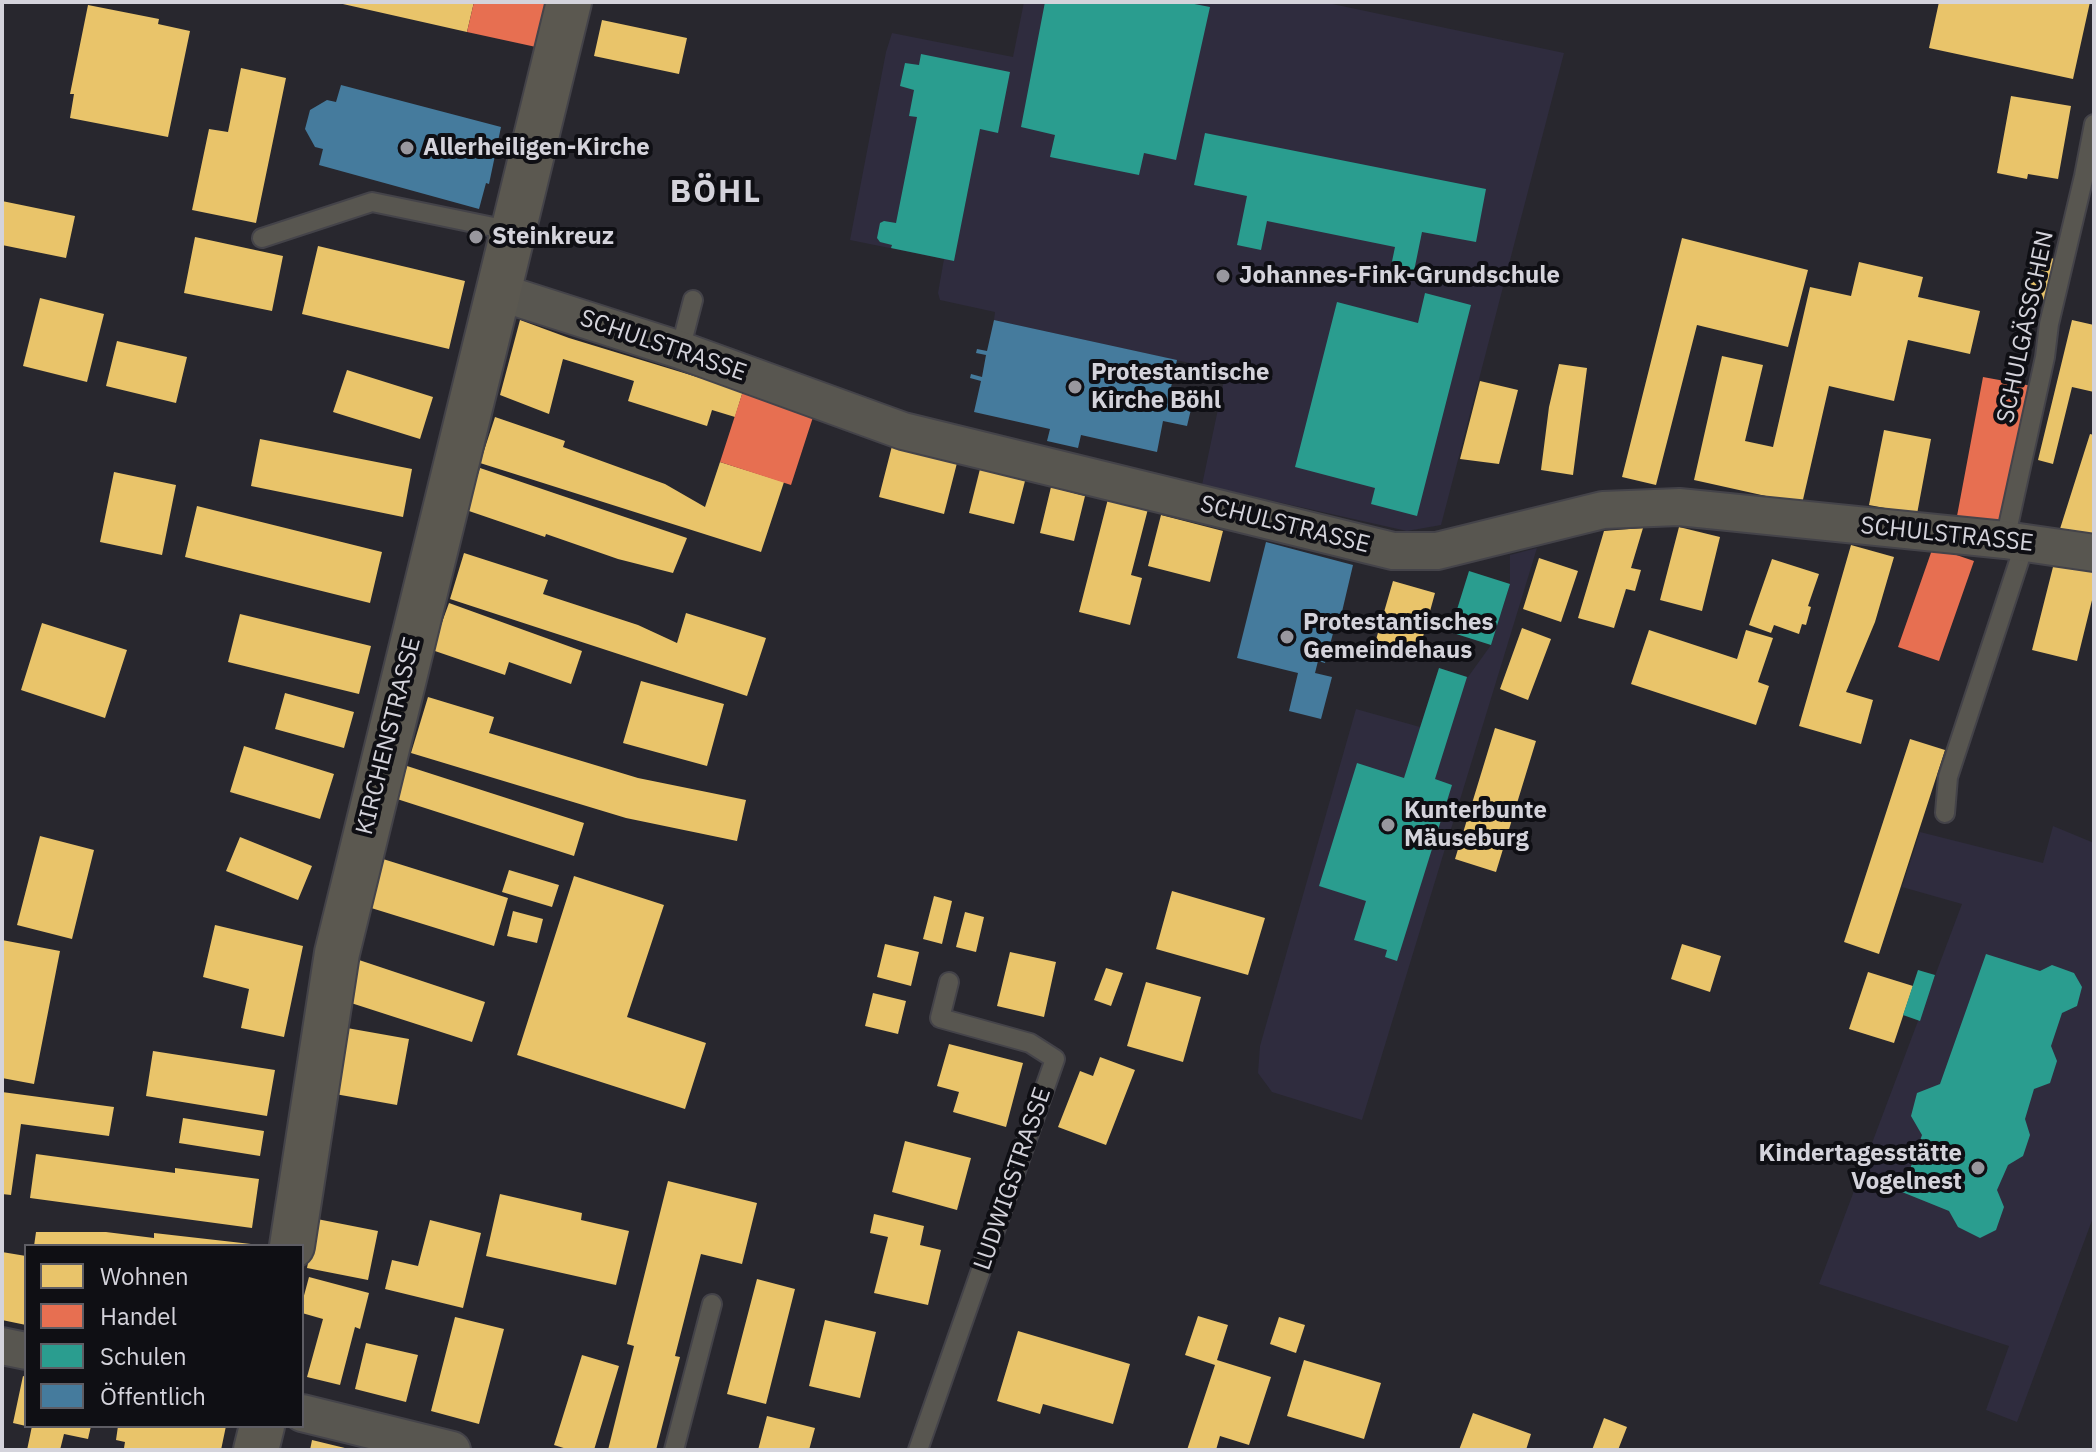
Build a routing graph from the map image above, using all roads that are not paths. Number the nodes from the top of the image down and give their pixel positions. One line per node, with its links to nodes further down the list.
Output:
1 (569, 2): 3 (street, KIRCHENSTRASSE)
2 (2094, 124): 8 (lane, SCHULGÄSSCHEN)
3 (513, 231): 4 (lane); 5 (street, KIRCHENSTRASSE)
4 (262, 238)
5 (499, 292): 7 (street, SCHULSTRASSE); 12 (street, KIRCHENSTRASSE)
6 (693, 300): 7 (lane)
7 (680, 350): 8 (street, SCHULSTRASSE)
8 (2015, 542): 9 (street, SCHULSTRASSE); 10 (lane, SCHULGÄSSCHEN)
9 (2094, 553)
10 (1945, 813)
11 (949, 982): 21 (lane, LUDWIGSTRASSE)
12 (292, 1244)
13 (712, 1304): 20 (lane)
14 (2, 1346): 15 (street)
15 (24, 1351)
16 (304, 1413): 19 (street)
17 (262, 1428): 18 (street)
18 (256, 1450)
19 (452, 1450)
20 (674, 1450)
21 (918, 1450)

